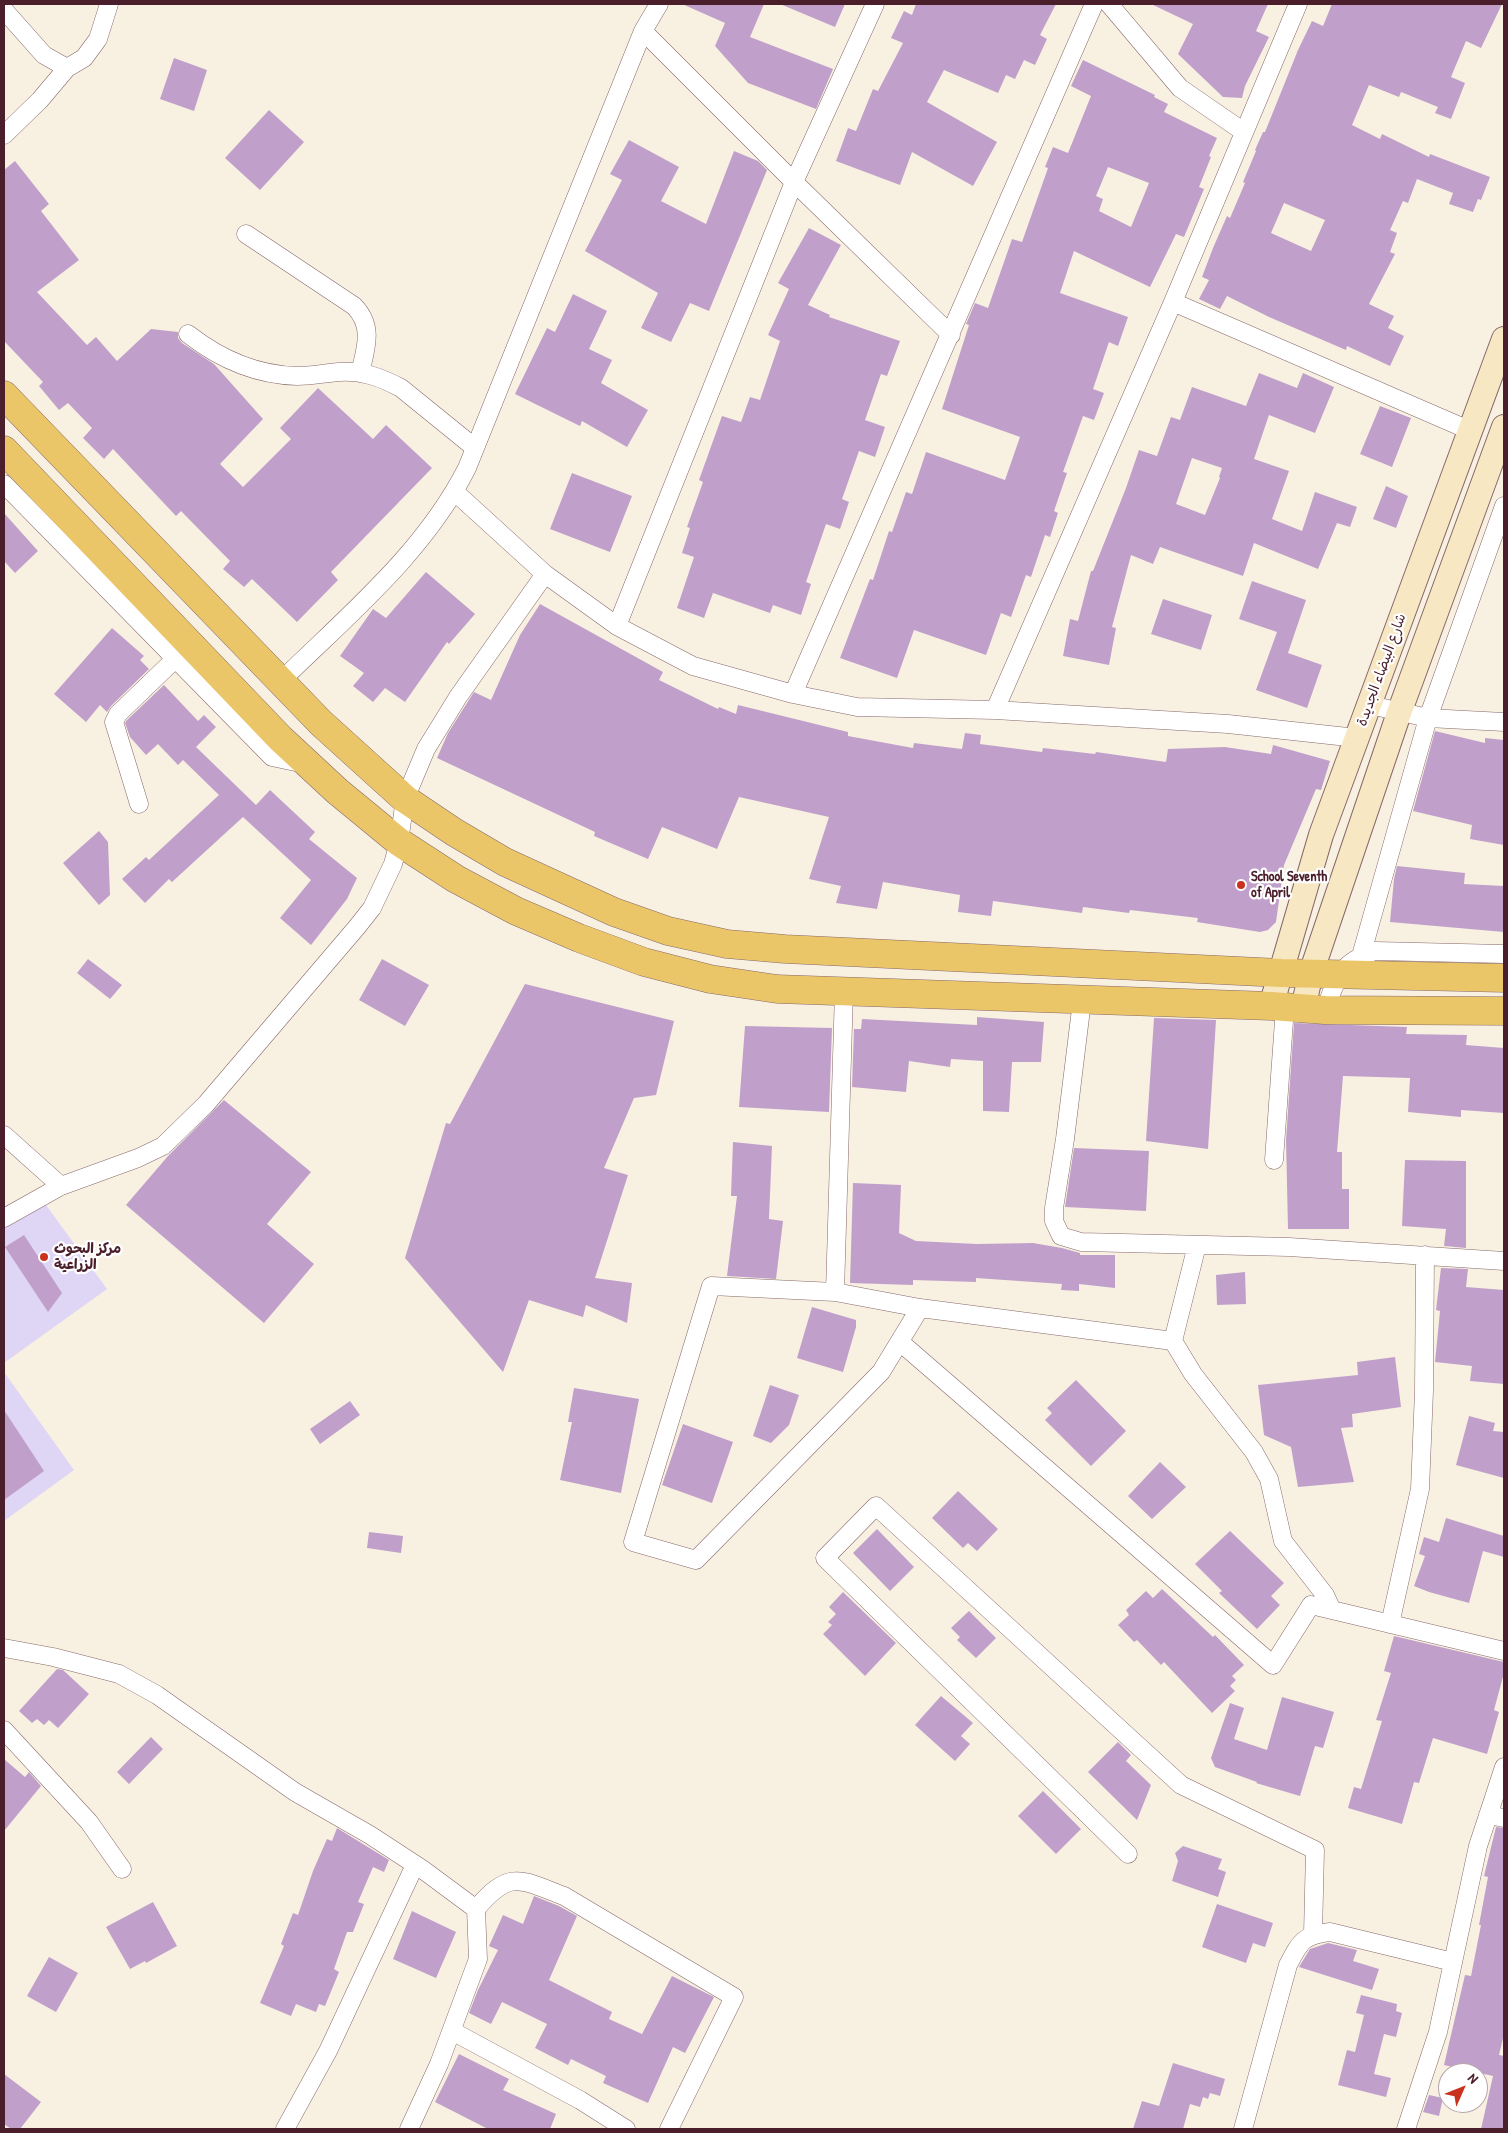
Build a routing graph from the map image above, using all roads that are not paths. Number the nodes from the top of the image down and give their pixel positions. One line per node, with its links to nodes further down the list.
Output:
1 (109, 4): 9 (street)
2 (875, 4): 12 (street)
3 (1094, 4): 16 (street)
4 (1109, 4): 10 (street)
5 (1298, 4): 10 (street)
6 (653, 7): 8 (street)
7 (4, 10): 9 (street)
8 (643, 31): 12 (street); 22 (street)
9 (67, 68): 11 (street)
10 (1244, 132): 14 (street)
11 (4, 135)
12 (794, 182): 16 (street); 29 (street)
13 (246, 234): 18 (street)
14 (1173, 302): 21 (street); 34 (street)
15 (188, 334): 18 (street)
16 (951, 334): 32 (street)
17 (1504, 339): 21 (street, شارع البيضاء الجديدة)
18 (360, 373): 22 (street)
19 (4, 395): 31 (main road)
20 (1504, 427): 35 (street)
21 (1471, 431): 33 (street, شارع البيضاء الجديدة)
22 (475, 448): 25 (street)
23 (4, 450): 39 (main road)
24 (4, 484): 30 (street)
25 (455, 492): 28 (street); 31 (street)
26 (1504, 506): 27 (street)
27 (1498, 540): 36 (street)
28 (545, 574): 29 (street); 40 (street)
29 (617, 626): 32 (street)
30 (174, 660): 39 (street); 41 (street)
31 (280, 682): 40 (main road)
32 (792, 694): 34 (street)
33 (1370, 705): 35 (street); 38 (street, شارع البيضاء الجديدة)
34 (995, 710): 38 (street)
35 (1399, 713): 36 (street); 46 (street)
36 (1428, 718): 37 (street); 44 (street)
37 (1504, 722)
38 (1357, 738): 45 (street, شارع البيضاء الجديدة)
39 (307, 764): 42 (main road)
40 (405, 799): 42 (street); 45 (main road)
41 (139, 804)
42 (399, 842): 49 (main road); 55 (street)
43 (1504, 954): 44 (street)
44 (1361, 956): 47 (street)
45 (1281, 973): 46 (main road); 51 (street, شارع البيضاء الجديدة)
46 (1311, 973): 47 (main road); 51 (street)
47 (1338, 974): 48 (main road); 51 (street)
48 (1504, 978)
49 (844, 992): 50 (main road); 60 (street)
50 (1082, 1001): 51 (main road); 57 (street)
51 (1296, 1008): 52 (main road); 54 (street)
52 (1504, 1011)
53 (4, 1135): 55 (street)
54 (1274, 1160)
55 (61, 1186): 56 (street)
56 (4, 1218)
57 (1196, 1245): 58 (street); 63 (street)
58 (1425, 1255): 59 (street); 65 (street)
59 (1504, 1261)
60 (836, 1292): 61 (street); 62 (street)
61 (920, 1308): 62 (street); 63 (street)
62 (900, 1342): 64 (street)
63 (1173, 1342): 64 (street)
64 (1332, 1610): 65 (street)
65 (1390, 1624): 67 (street)
66 (4, 1648): 72 (street)
67 (1504, 1651)
68 (4, 1730): 73 (street)
69 (1504, 1767): 70 (street)
70 (1496, 1817): 76 (street)
71 (1128, 1854): 75 (street)
72 (415, 1865): 74 (street); 78 (street)
73 (122, 1870)
74 (476, 1910): 77 (street); 81 (street)
75 (1313, 1934): 76 (street); 82 (street)
76 (1453, 1962): 83 (street)
77 (452, 2031): 79 (street); 80 (street)
78 (285, 2129)
79 (410, 2129)
80 (626, 2129)
81 (669, 2129)
82 (1243, 2129)
83 (1406, 2129)

